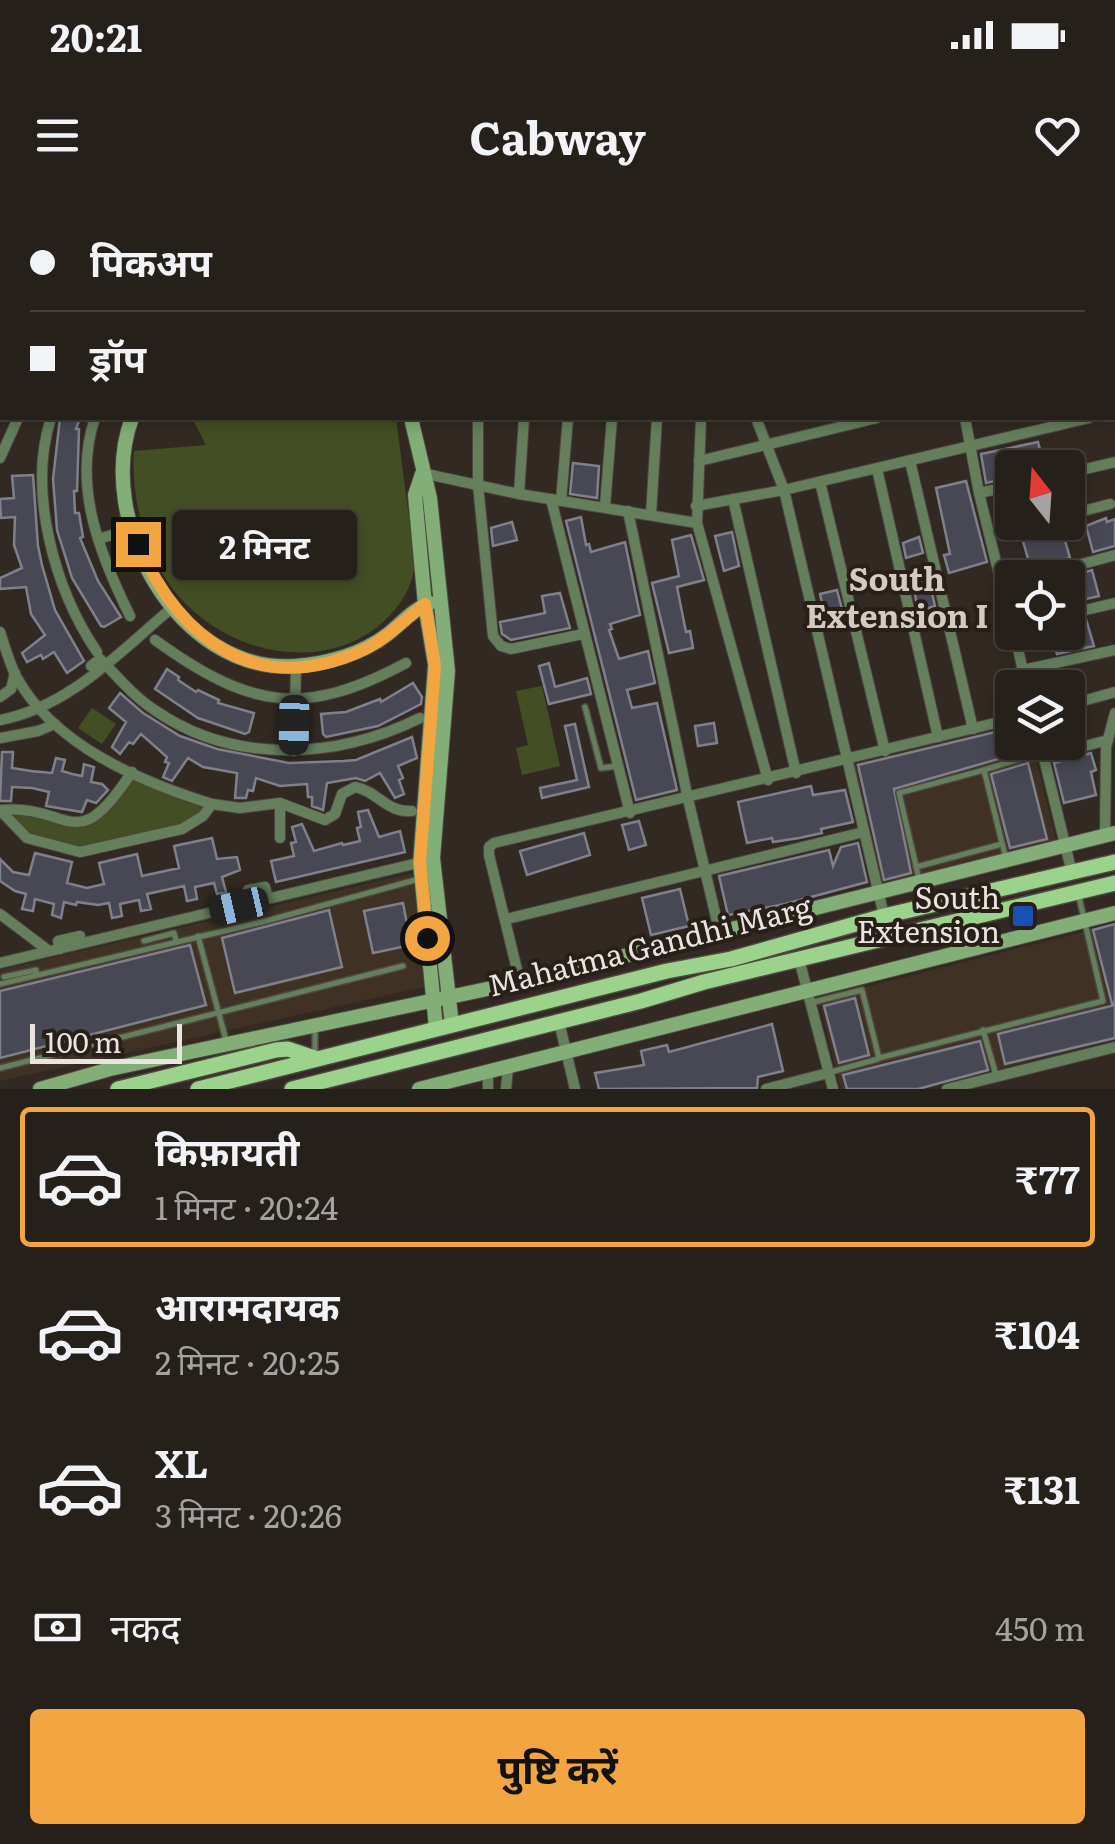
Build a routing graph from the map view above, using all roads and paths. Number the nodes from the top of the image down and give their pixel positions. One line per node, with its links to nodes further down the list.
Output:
1 (17, 420): 18 (street)
2 (52, 420): 58 (street)
3 (94, 420): 43 (street)
4 (131, 420): 40 (street)
5 (411, 420): 24 (street)
6 (478, 420): 26 (street)
7 (524, 420): 29 (street)
8 (568, 420): 32 (street)
9 (612, 420): 34 (street)
10 (657, 420): 38 (street)
11 (702, 420): 19 (street)
12 (757, 420): 16 (street)
13 (869, 420): 16 (street)
14 (965, 420): 17 (street)
15 (1081, 420): 17 (street)
16 (767, 444): 19 (street); 27 (street)
17 (970, 448): 20 (street); 30 (street)
18 (0, 458)
19 (699, 461): 35 (street)
20 (910, 462): 22 (street); 77 (street)
21 (1115, 462): 23 (street)
22 (876, 469): 25 (street); 78 (street)
23 (1085, 469)
24 (422, 474): 26 (street); 47 (street); 48 (street)
25 (820, 482): 27 (street); 83 (street)
26 (478, 484): 29 (street); 54 (street)
27 (784, 490): 31 (street); 84 (street)
28 (995, 490): 30 (street)
29 (519, 494): 32 (street)
30 (979, 494): 42 (street)
31 (733, 499): 35 (street); 90 (street)
32 (556, 500): 34 (street); 54 (street)
33 (1110, 504): 36 (street)
34 (605, 506): 37 (street)
35 (696, 506): 39 (street)
36 (1085, 510)
37 (628, 511): 38 (street); 93 (street)
38 (651, 514): 39 (street)
39 (697, 523): 92 (street)
40 (133, 529): 43 (street); 50 (street)
41 (995, 533): 42 (street)
42 (990, 534): 45 (street)
43 (98, 539): 52 (street)
44 (1115, 556): 46 (street)
45 (999, 560)
46 (1085, 564)
47 (441, 599): 48 (street); 106 (street)
48 (425, 604): 61 (street); 106 (street)
49 (1115, 604): 51 (street)
50 (173, 608): 61 (street); 62 (street)
51 (1085, 610)
52 (130, 616)
53 (0, 632): 64 (street)
54 (583, 634): 87 (street)
55 (155, 640): 68 (street)
56 (1018, 650): 63 (street)
57 (1115, 650): 63 (street)
58 (97, 652)
59 (406, 662): 68 (street)
60 (91, 666): 62 (street)
61 (296, 666): 68 (street)
62 (109, 668): 65 (street); 70 (street); 82 (street)
63 (1023, 670)
64 (15, 672): 67 (street); 70 (street)
65 (101, 682)
66 (1115, 692): 69 (street)
67 (0, 697)
68 (294, 699): 82 (street)
69 (1085, 700)
70 (40, 706): 74 (street); 76 (street)
71 (585, 706): 87 (lane)
72 (1115, 713): 80 (street)
73 (420, 718): 82 (street)
74 (0, 720)
75 (995, 723): 77 (street)
76 (55, 724): 79 (street); 89 (street)
77 (974, 729): 78 (street)
78 (938, 737): 83 (street)
79 (0, 738)
80 (1108, 740): 81 (street); 91 (street)
81 (1085, 743)
82 (294, 751)
83 (885, 751): 84 (street)
84 (847, 760): 90 (street); 99 (street)
85 (1013, 760): 88 (lane)
86 (1044, 760): 103 (street)
87 (618, 766): 98 (street)
88 (984, 770): 102 (lane); 109 (lane)
89 (132, 772): 95 (street); 96 (street)
90 (796, 772): 92 (street)
91 (1110, 774): 100 (street)
92 (768, 780): 93 (street)
93 (688, 799): 98 (street); 107 (street)
94 (280, 803): 95 (street); 97 (street); 101 (street)
95 (212, 804): 96 (street)
96 (0, 810)
97 (412, 810)
98 (630, 813): 118 (street)
99 (864, 832): 107 (street); 113 (street)
100 (1110, 834): 103 (street)
101 (280, 838)
102 (1002, 844): 104 (lane); 109 (lane)
103 (1064, 844): 104 (street); 108 (street)
104 (1006, 860): 109 (street)
105 (1115, 862): 108 (main road, Mahatma Gandhi Marg)
106 (425, 866): 114 (street); 122 (lane); 134 (street); 134 (street)
107 (704, 872): 118 (street); 120 (street)
108 (1072, 873): 117 (main road, Mahatma Gandhi Marg)
109 (918, 875): 113 (street)
110 (1115, 883): 112 (main road, Mahatma Gandhi Marg)
111 (248, 890): 114 (street)
112 (1077, 891): 119 (lane); 126 (main road, Mahatma Gandhi Marg)
113 (878, 892): 117 (street); 120 (street)
114 (268, 899): 125 (street)
115 (1115, 913): 119 (street)
116 (0, 914): 125 (street)
117 (884, 916): 140 (main road, Mahatma Gandhi Marg)
118 (506, 920): 131 (street)
119 (1085, 921): 133 (street); 136 (lane)
120 (720, 934): 131 (street)
121 (80, 936): 125 (street)
122 (198, 936): 123 (lane); 137 (lane)
123 (176, 941): 124 (lane); 129 (lane)
124 (144, 942)
125 (54, 950): 127 (street)
126 (799, 959): 133 (street); 138 (main road, Mahatma Gandhi Marg)
127 (0, 963)
128 (403, 966): 137 (lane)
129 (37, 975): 130 (lane); 132 (lane)
130 (4, 977)
131 (520, 982): 134 (street)
132 (0, 984)
133 (809, 996): 144 (street); 146 (lane); 150 (street)
134 (440, 997): 139 (street); 140 (street)
135 (1115, 999): 136 (lane)
136 (1103, 1002): 141 (lane)
137 (219, 1014): 142 (lane); 147 (lane)
138 (559, 1022): 144 (street); 149 (main road, Mahatma Gandhi Marg)
139 (315, 1026): 142 (street); 145 (lane)
140 (444, 1026): 145 (main road, Mahatma Gandhi Marg)
141 (983, 1030): 146 (lane); 151 (lane)
142 (227, 1044): 154 (street)
143 (1115, 1047): 151 (street)
144 (566, 1050): 148 (street); 161 (street)
145 (315, 1058): 155 (main road); 156 (main road, Mahatma Gandhi Marg)
146 (879, 1058): 150 (lane)
147 (0, 1068)
148 (508, 1068): 152 (street); 160 (street)
149 (363, 1071): 153 (main road, Mahatma Gandhi Marg); 158 (main road)
150 (828, 1073): 162 (street); 163 (street)
151 (997, 1078): 164 (street)
152 (488, 1081): 159 (street)
153 (322, 1085): 157 (main road, Mahatma Gandhi Marg)
154 (40, 1089)
155 (118, 1089)
156 (198, 1089)
157 (292, 1089)
158 (367, 1089)
159 (418, 1089)
160 (506, 1089)
161 (575, 1089)
162 (766, 1089)
163 (833, 1089)
164 (947, 1089)

